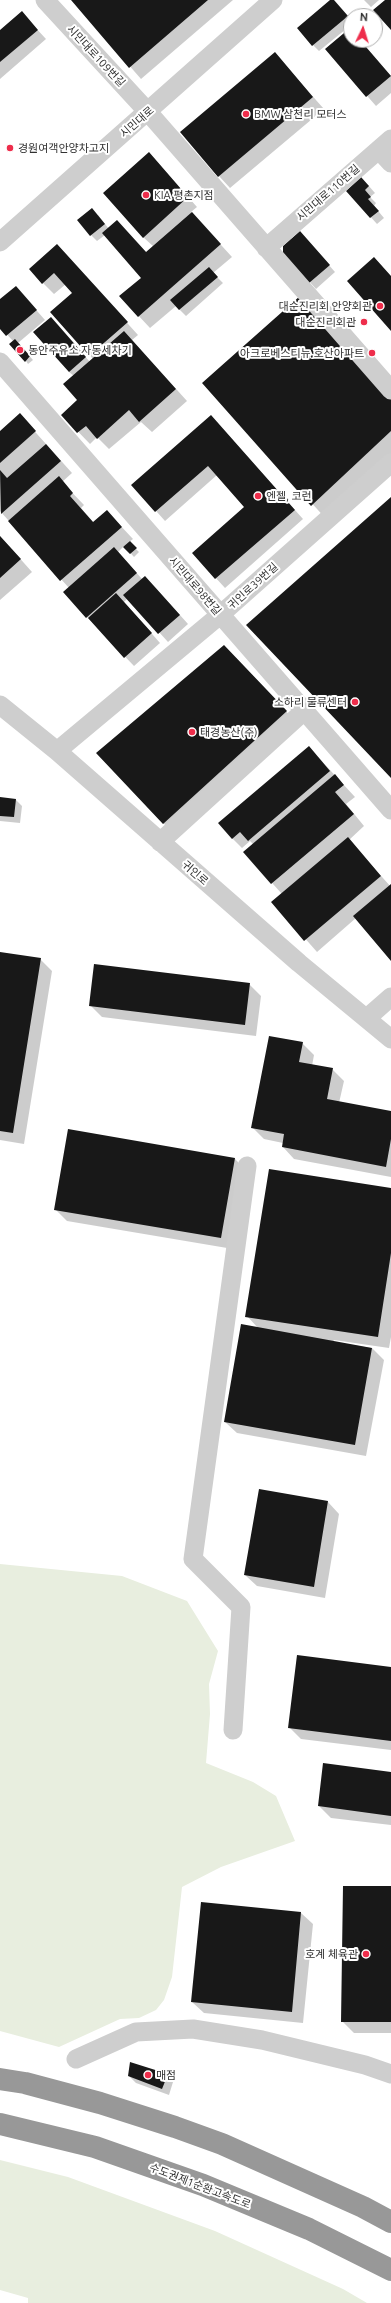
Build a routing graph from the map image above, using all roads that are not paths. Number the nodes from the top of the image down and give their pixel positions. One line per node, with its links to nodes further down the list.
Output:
1 (45, 0): 3 (street, 시민대로109번길)
2 (273, 0): 3 (street, 시민대로)
3 (148, 112): 5 (street, 시민대로); 6 (street)
4 (387, 151): 6 (street, 시민대로110번길)
5 (0, 242)
6 (266, 248): 8 (street)
7 (0, 362): 10 (street, 시민대로98번길)
8 (391, 390)
9 (391, 463): 10 (street, 귀인로39번길)
10 (220, 615): 12 (street, 시민대로98번길); 13 (street, 귀인로39번길)
11 (0, 706): 13 (street, 귀인로)
12 (304, 711): 14 (street, 시민대로98번길); 15 (street)
13 (57, 752): 15 (street, 귀인로)
14 (391, 810)
15 (160, 842): 17 (street, 귀인로)
16 (391, 997): 17 (street)
17 (367, 1018): 18 (street, 귀인로)
18 (391, 1039)
19 (247, 1166): 20 (street)
20 (234, 1730)
21 (76, 2059): 22 (street)
22 (391, 2074)
23 (0, 2079): 25 (highway)
24 (0, 2124): 26 (highway, 수도권제1순환고속도로)
25 (391, 2222)
26 (391, 2270)

